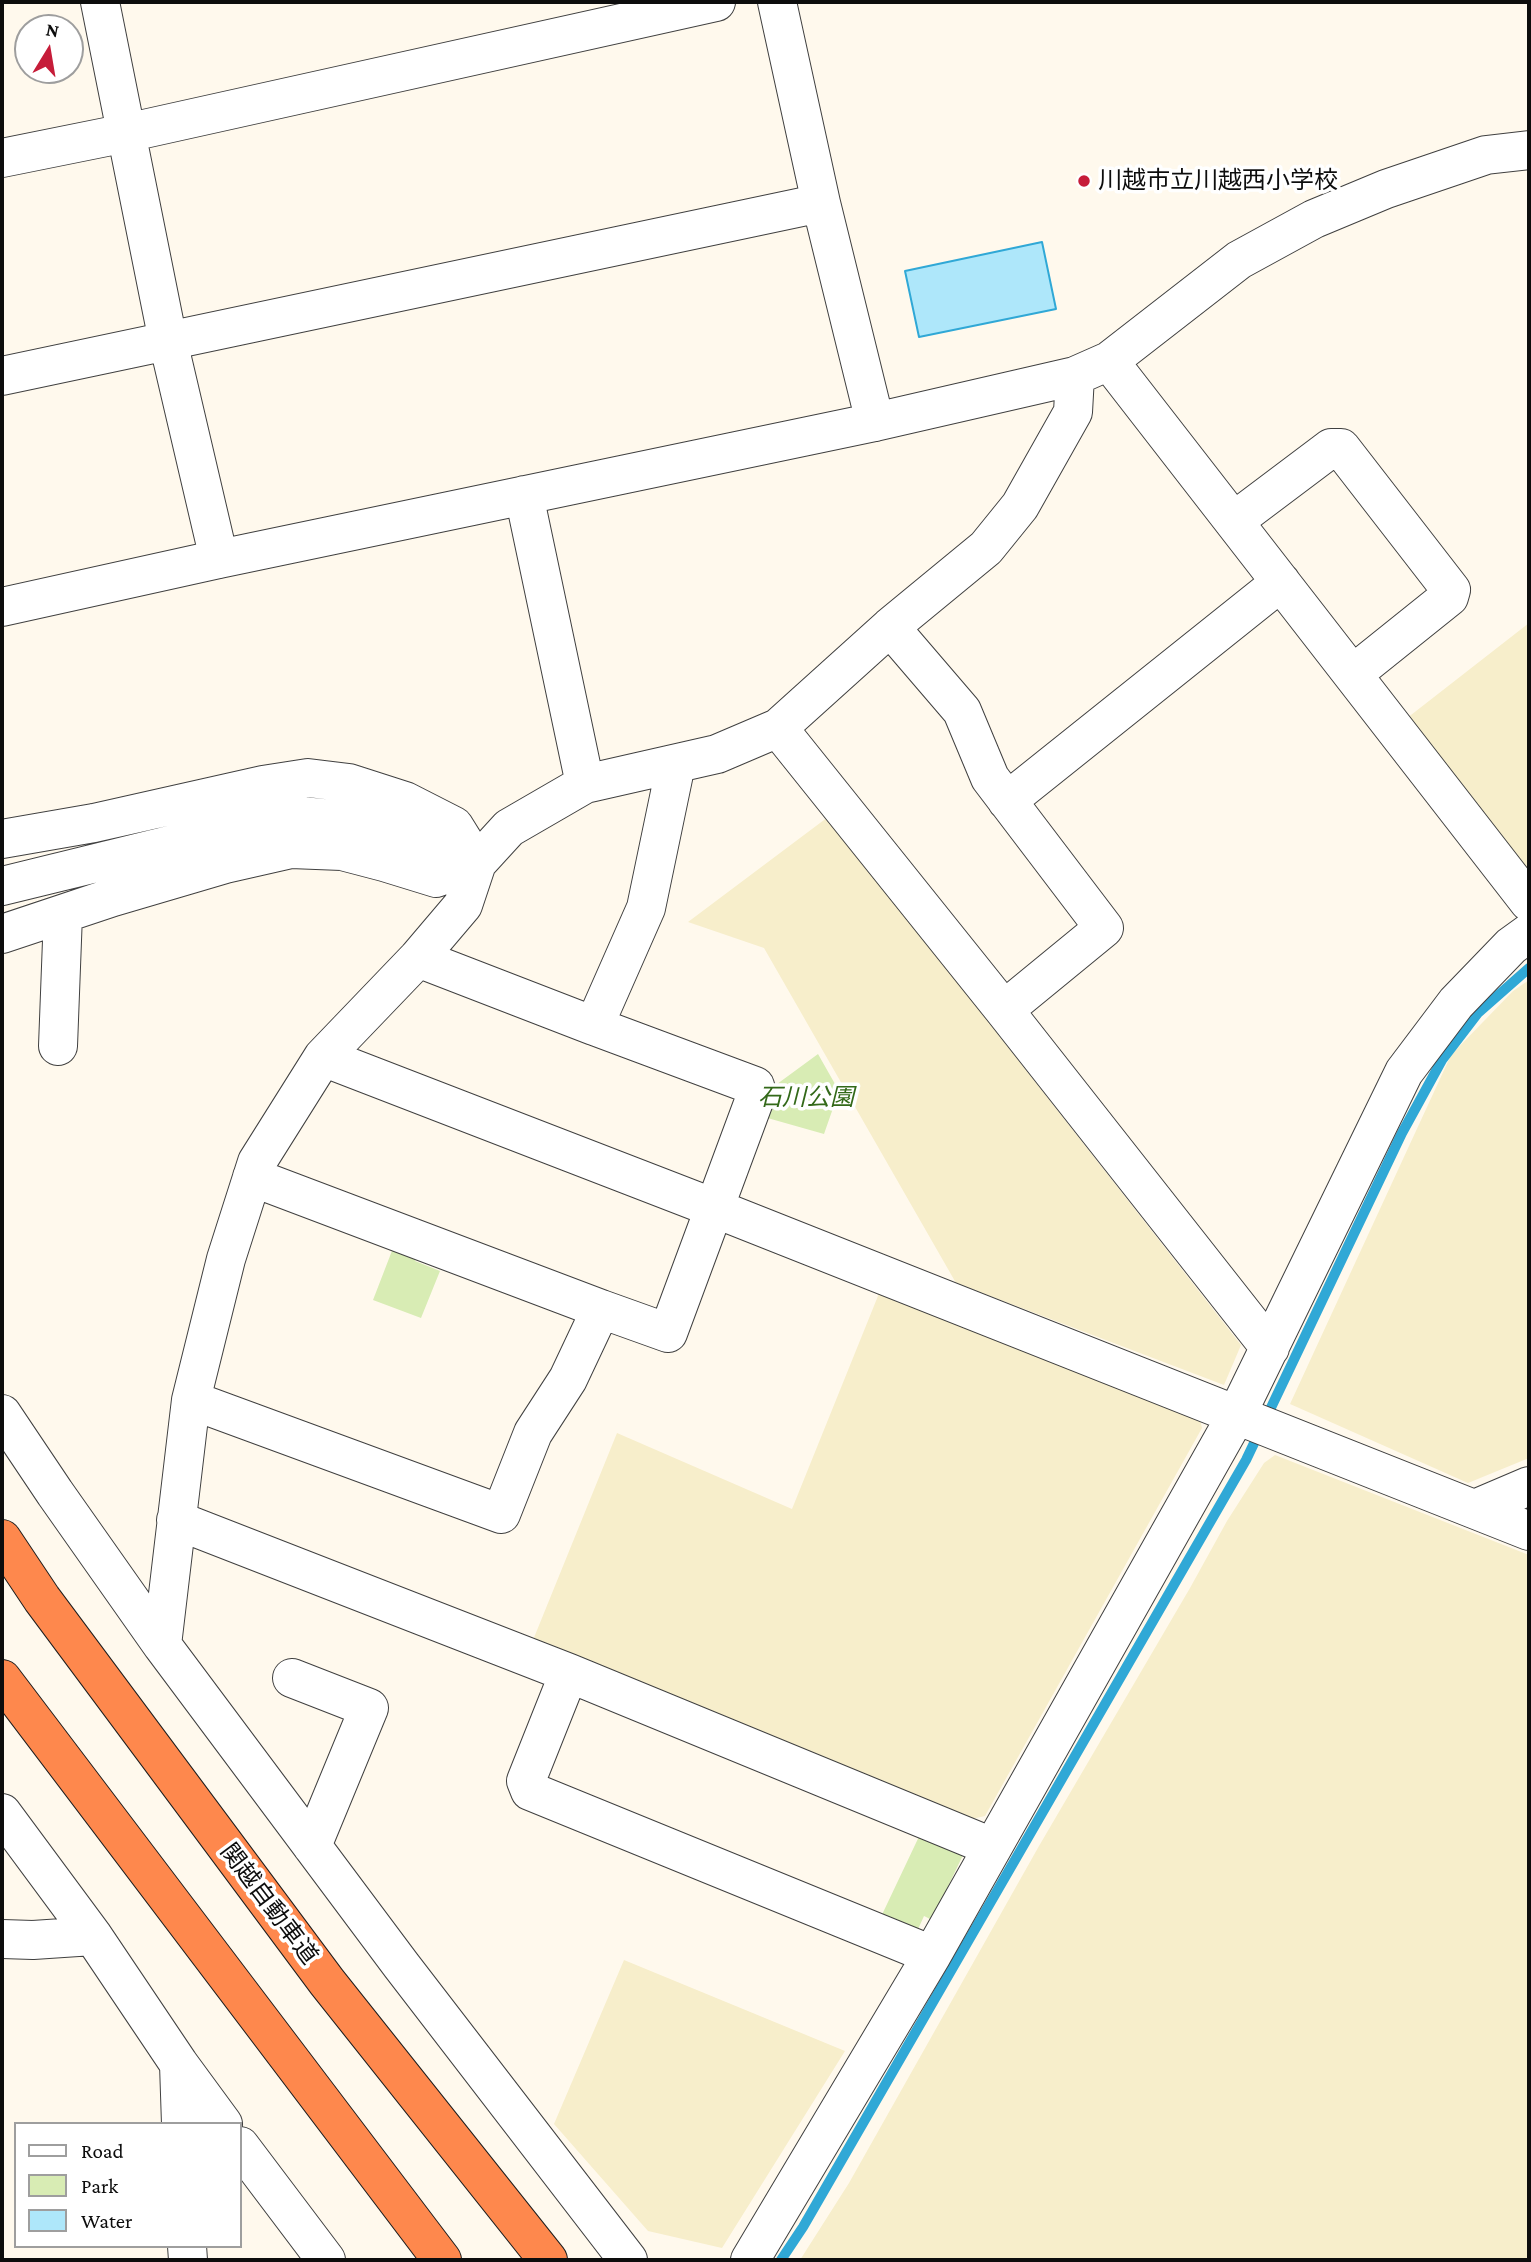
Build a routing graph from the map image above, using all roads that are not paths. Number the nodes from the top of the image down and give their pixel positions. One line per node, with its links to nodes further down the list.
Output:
1 (100, 2): 4 (street)
2 (716, 2): 4 (street)
3 (778, 2): 7 (street)
4 (126, 133): 6 (street); 8 (street)
5 (1529, 150): 9 (street)
6 (2, 158)
7 (821, 203): 8 (street); 11 (street)
8 (168, 341): 10 (street); 14 (street)
9 (1092, 368): 11 (street); 13 (street); 17 (street)
10 (2, 376)
11 (875, 422): 12 (street)
12 (524, 495): 14 (street); 21 (street)
13 (1234, 522): 15 (street); 18 (street)
14 (219, 559): 16 (street)
15 (1281, 582): 18 (street); 22 (street)
16 (2, 607)
17 (890, 626): 19 (street); 22 (street)
18 (1353, 674): 26 (street)
19 (778, 728): 20 (street); 31 (street)
20 (676, 765): 21 (street); 32 (street)
21 (586, 784): 24 (street)
22 (1007, 801): 31 (street)
23 (2, 839): 24 (street)
24 (477, 863): 25 (street); 27 (street); 30 (street)
25 (2, 886)
26 (1529, 902)
27 (63, 914): 29 (street); 33 (street)
28 (1529, 933): 38 (street)
29 (2, 934)
30 (418, 958): 32 (street); 34 (street)
31 (1004, 1010): 38 (street)
32 (594, 1026): 36 (street)
33 (58, 1046)
34 (323, 1057): 35 (street); 36 (street)
35 (252, 1177): 37 (street); 39 (street)
36 (714, 1208): 37 (street); 41 (street)
37 (601, 1309): 39 (street)
38 (1270, 1348): 41 (street)
39 (191, 1400): 44 (street)
40 (2, 1414): 47 (street)
41 (1236, 1416): 43 (street); 53 (street)
42 (1529, 1486): 43 (street)
43 (1475, 1509): 45 (street)
44 (176, 1520): 47 (street); 48 (street)
45 (1529, 1531)
46 (2, 1539): 63 (highway, 関越自動車道)
47 (162, 1644): 52 (street)
48 (569, 1674): 53 (street); 56 (street)
49 (292, 1678): 52 (street)
50 (2, 1679): 62 (highway)
51 (2, 1813): 54 (street)
52 (312, 1846): 64 (street)
53 (992, 1847): 56 (street)
54 (93, 1936): 55 (street); 57 (street)
55 (2, 1939)
56 (932, 1955): 65 (street)
57 (178, 2064): 58 (street); 59 (street)
58 (181, 2122)
59 (222, 2122)
60 (242, 2149): 61 (street)
61 (326, 2260)
62 (442, 2260)
63 (548, 2260)
64 (628, 2260)
65 (750, 2260)

